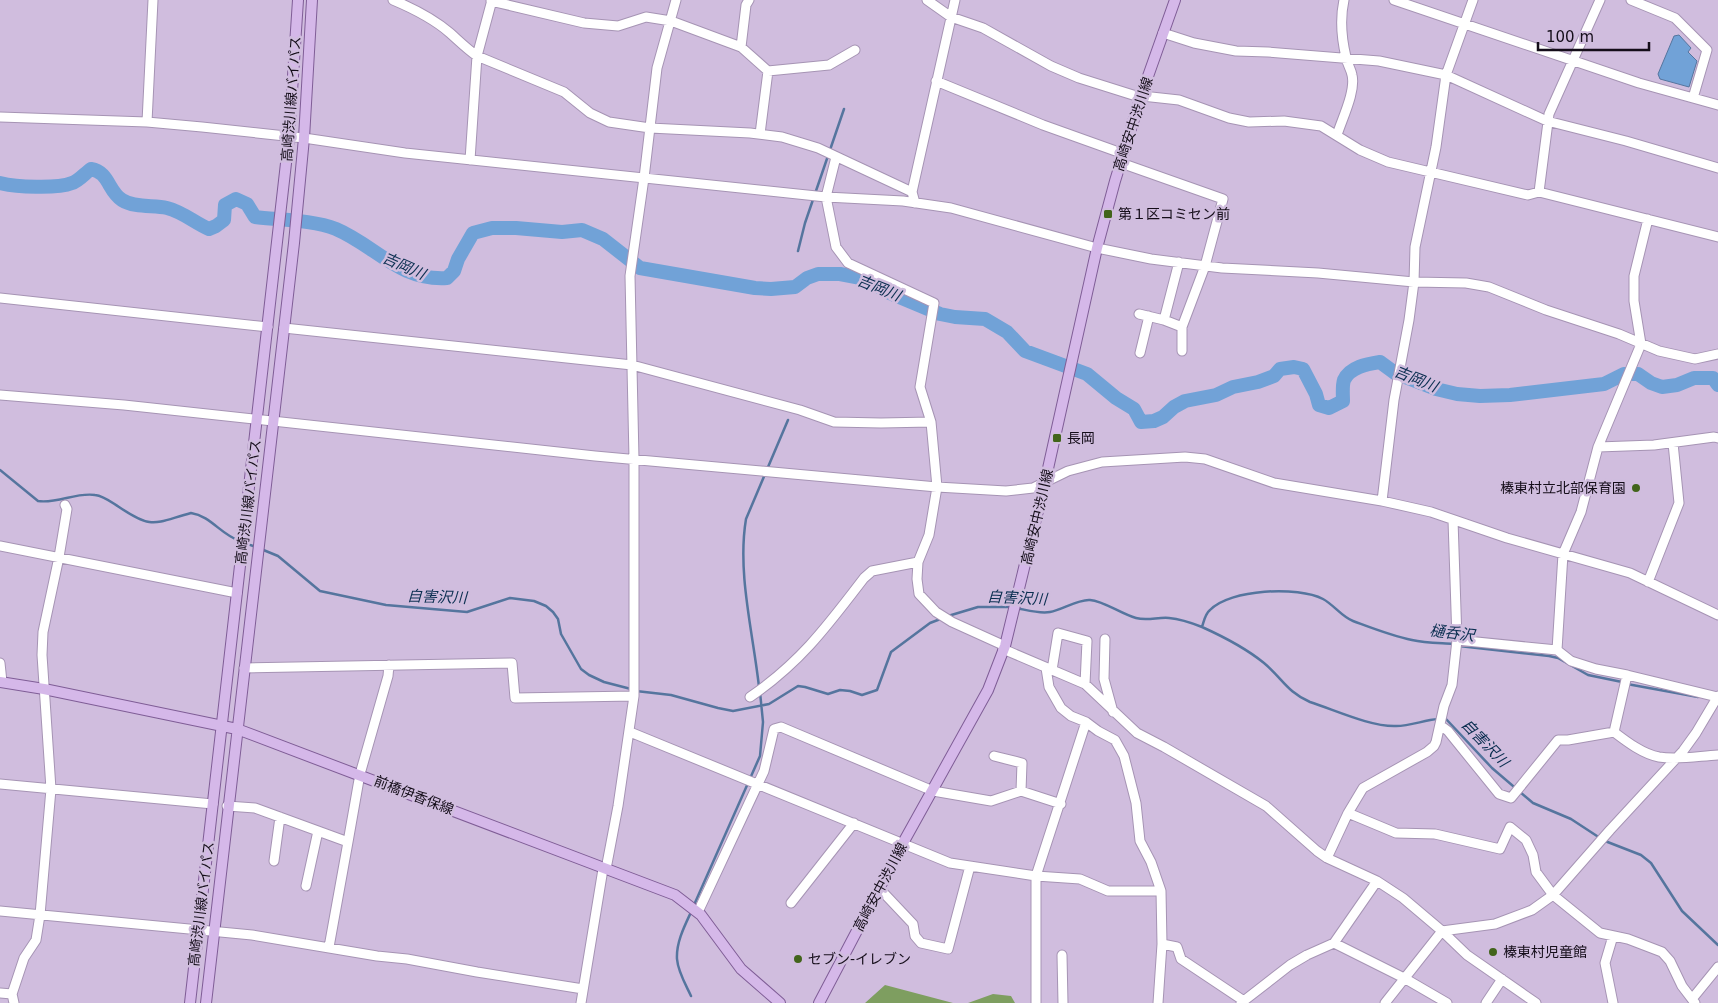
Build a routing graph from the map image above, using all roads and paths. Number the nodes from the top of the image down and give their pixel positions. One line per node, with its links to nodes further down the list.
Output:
1 (153, 0): 36 (street)
2 (298, 0): 40 (main road, 高崎渋川線バイパス)
3 (312, 0): 41 (main road, 高崎渋川線バイパス)
4 (393, 0): 16 (street)
5 (676, 0): 18 (street)
6 (749, 0): 21 (street)
7 (927, 0): 17 (street)
8 (954, 0): 17 (street)
9 (1175, 0): 20 (main road, 高崎安中渋川線)
10 (1344, 0): 26 (street)
11 (1394, 0): 19 (street)
12 (1473, 0): 19 (street)
13 (1600, 0): 27 (street)
14 (1631, 0): 23 (street)
15 (492, 1): 18 (street); 25 (street)
16 (410, 3): 25 (street)
17 (951, 17): 30 (street); 31 (street)
18 (671, 21): 21 (street); 37 (street)
19 (1464, 25): 27 (street); 29 (street)
20 (1163, 32): 26 (street); 31 (main road, 高崎安中渋川線)
21 (741, 47): 28 (street)
22 (855, 50): 28 (street)
23 (1708, 50): 24 (street); 32 (street)
24 (1718, 50)
25 (477, 56): 37 (street); 44 (street)
26 (1346, 59): 29 (street); 39 (street)
27 (1572, 61): 32 (street); 35 (street)
28 (768, 71): 38 (street)
29 (1446, 75): 35 (street); 46 (street)
30 (936, 81): 43 (street); 48 (street)
31 (1141, 96): 39 (street); 43 (main road, 高崎安中渋川線)
32 (1693, 98): 33 (street)
33 (1718, 105)
34 (0, 117): 36 (street)
35 (1547, 121): 45 (street); 49 (street)
36 (147, 122): 40 (street)
37 (650, 128): 38 (street); 47 (street)
38 (760, 134): 42 (street)
39 (1337, 135): 46 (street)
40 (289, 137): 41 (street); 62 (main road, 高崎渋川線バイパス)
41 (304, 138): 44 (street); 64 (main road, 高崎渋川線バイパス)
42 (836, 157): 48 (street); 50 (street)
43 (1122, 159): 54 (main road, 高崎安中渋川線); 56 (street)
44 (470, 160): 47 (street)
45 (1718, 168)
46 (1431, 172): 49 (street); 57 (street)
47 (644, 178): 50 (street); 69 (street)
48 (912, 192): 51 (street)
49 (1539, 192): 52 (street)
50 (826, 197): 51 (street); 73 (street)
51 (915, 203): 54 (street)
52 (1648, 219): 53 (street); 65 (street)
53 (1718, 237)
54 (1097, 248): 55 (street); 78 (main road, 高崎安中渋川線)
55 (1179, 262): 56 (street); 61 (street)
56 (1205, 266): 57 (street); 63 (street)
57 (1414, 282): 65 (street); 80 (street)
58 (0, 298): 62 (street)
59 (1139, 314): 60 (street)
60 (1149, 316): 61 (street); 67 (street)
61 (1164, 320): 63 (street)
62 (268, 327): 71 (main road, 高崎渋川線バイパス)
63 (1182, 327): 66 (street)
64 (284, 328): 69 (street); 72 (main road, 高崎渋川線バイパス)
65 (1641, 344): 68 (street); 76 (street)
66 (1182, 351)
67 (1140, 352)
68 (1718, 354)
69 (632, 364): 73 (street); 77 (street)
70 (0, 395): 71 (street)
71 (257, 420): 72 (street); 88 (main road, 高崎渋川線バイパス)
72 (273, 421): 77 (street); 96 (main road, 高崎渋川線バイパス)
73 (931, 422): 79 (street)
74 (1718, 438): 75 (street)
75 (1673, 443): 76 (street); 87 (street)
76 (1598, 448): 84 (street)
77 (634, 459): 79 (street); 102 (street)
78 (1045, 482): 79 (street); 80 (street); 92 (main road, 高崎安中渋川線)
79 (937, 487): 86 (street)
80 (1382, 500): 82 (street)
81 (65, 505): 85 (street)
82 (1453, 520): 84 (street); 91 (street)
83 (0, 546): 85 (street)
84 (1564, 554): 87 (street); 93 (street)
85 (59, 557): 88 (street); 101 (street)
86 (918, 562): 92 (street); 104 (street)
87 (1648, 582): 89 (street)
88 (237, 593): 108 (main road, 高崎渋川線バイパス)
89 (1718, 615)
90 (1105, 639): 105 (street)
91 (1457, 640): 93 (street); 107 (street)
92 (1004, 648): 97 (street); 119 (main road, 高崎安中渋川線)
93 (1556, 650): 98 (street)
94 (0, 663): 99 (street)
95 (388, 665): 96 (street); 102 (street); 115 (street)
96 (244, 668): 109 (main road, 高崎渋川線バイパス)
97 (1049, 669): 100 (street); 100 (street); 106 (street)
98 (1627, 675): 103 (street); 111 (street)
99 (1, 682): 101 (main road, 前橋伊香保線)
100 (1084, 684): 105 (street)
101 (44, 689): 108 (main road, 前橋伊香保線); 118 (street)
102 (634, 695): 110 (street)
103 (1718, 696): 114 (street)
104 (750, 697)
105 (1113, 712): 130 (street)
106 (1086, 722): 122 (street); 138 (street)
107 (1440, 724): 111 (street); 124 (street)
108 (222, 725): 109 (main road, 前橋伊香保線); 121 (main road, 高崎渋川線バイパス)
109 (237, 729): 115 (main road, 前橋伊香保線); 123 (main road, 高崎渋川線バイパス)
110 (630, 732): 117 (street); 133 (street)
111 (1614, 732): 114 (street)
112 (1718, 755): 114 (street)
113 (994, 756): 120 (street)
114 (1676, 758): 139 (street)
115 (360, 774): 128 (street); 133 (main road, 前橋伊香保線)
116 (0, 784): 118 (street)
117 (758, 784): 119 (street); 126 (street); 142 (street)
118 (52, 789): 121 (street); 143 (street)
119 (933, 791): 120 (street); 129 (main road, 高崎安中渋川線)
120 (1021, 791): 122 (street)
121 (213, 804): 144 (main road, 高崎渋川線バイパス)
122 (1061, 804): 134 (street)
123 (227, 806): 125 (street); 145 (main road, 高崎渋川線バイパス)
124 (1348, 813): 130 (street); 139 (street)
125 (280, 817): 127 (street); 131 (street)
126 (854, 823): 129 (street); 140 (street)
127 (318, 831): 128 (street); 136 (street)
128 (348, 842): 150 (street)
129 (903, 843): 132 (street); 137 (main road, 高崎安中渋川線)
130 (1327, 858): 135 (street)
131 (274, 861)
132 (970, 866): 134 (street); 137 (street)
133 (604, 869): 142 (main road, 前橋伊香保線); 155 (street)
134 (1036, 876): 138 (street); 165 (street)
135 (1377, 881): 146 (street); 148 (street)
136 (306, 886)
137 (879, 888): 164 (main road, 高崎安中渋川線)
138 (1161, 891): 149 (street)
139 (1553, 895): 146 (street); 147 (street)
140 (791, 902)
141 (0, 911): 143 (street)
142 (698, 912): 163 (main road, 前橋伊香保線)
143 (40, 915): 144 (street); 157 (street)
144 (199, 930): 145 (street); 160 (main road, 高崎渋川線バイパス)
145 (214, 931): 150 (street); 161 (main road, 高崎渋川線バイパス)
146 (1442, 931): 153 (street); 154 (street)
147 (1612, 936): 158 (street); 172 (street)
148 (1334, 943): 153 (street); 159 (street)
149 (1162, 944): 159 (street); 167 (street)
150 (329, 947): 155 (street)
151 (1062, 955): 166 (street)
152 (1718, 967): 158 (street)
153 (1404, 978): 168 (street); 169 (street)
154 (1502, 978): 170 (street); 171 (street)
155 (583, 989): 162 (street)
156 (0, 993): 157 (street)
157 (13, 998)
158 (1693, 1001)
159 (1243, 1002)
160 (190, 1003)
161 (206, 1003)
162 (581, 1003)
163 (780, 1003)
164 (819, 1003)
165 (1036, 1003)
166 (1063, 1003)
167 (1158, 1003)
168 (1385, 1003)
169 (1447, 1003)
170 (1486, 1003)
171 (1536, 1003)
172 (1613, 1003)

